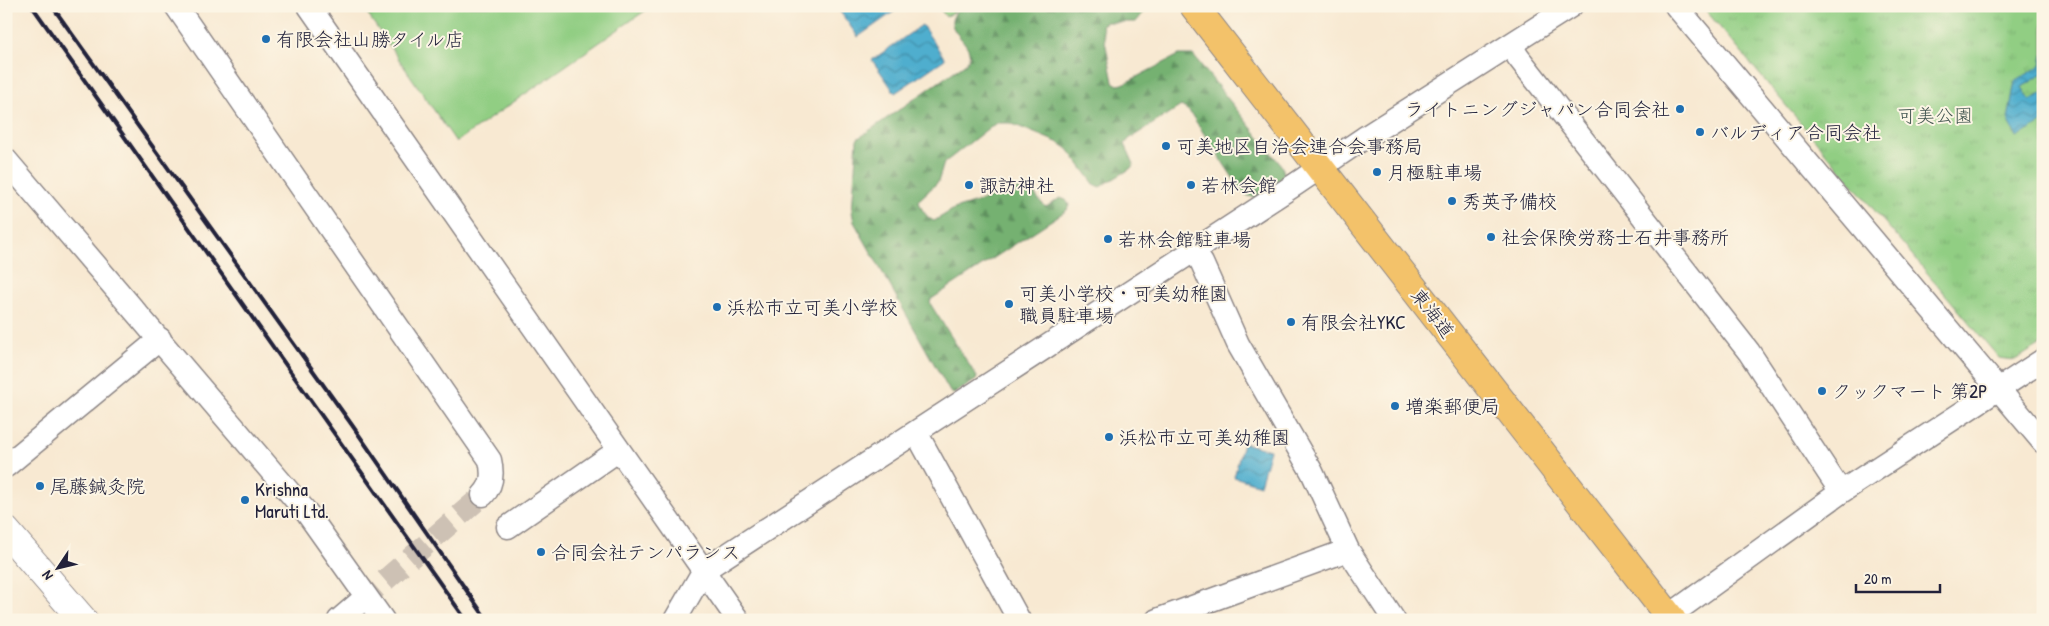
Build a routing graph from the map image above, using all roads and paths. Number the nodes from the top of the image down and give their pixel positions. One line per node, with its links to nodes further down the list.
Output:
1 (176, 6): 18 (street)
2 (309, 6): 15 (street)
3 (1571, 6): 6 (street)
4 (1676, 6): 12 (street)
5 (1199, 8): 8 (highway, 東海道)
6 (1511, 45): 8 (street); 17 (street)
7 (6, 160): 10 (street)
8 (1320, 168): 9 (street); 24 (highway, 東海道)
9 (1194, 251): 13 (street); 21 (street)
10 (160, 339): 16 (street); 27 (street)
11 (2043, 360): 12 (street)
12 (1997, 388): 14 (street); 17 (street)
13 (916, 432): 22 (street); 30 (street)
14 (2043, 442)
15 (619, 450): 19 (street); 22 (street)
16 (6, 466)
17 (1841, 492): 24 (street)
18 (483, 495)
19 (508, 527)
20 (6, 531): 25 (street)
21 (1348, 550): 31 (street); 32 (street)
22 (704, 570): 28 (street); 29 (street)
23 (360, 602): 26 (street)
24 (1671, 618)
25 (83, 620)
26 (339, 620)
27 (384, 620)
28 (675, 620)
29 (738, 620)
30 (1020, 620)
31 (1158, 620)
32 (1394, 620)

